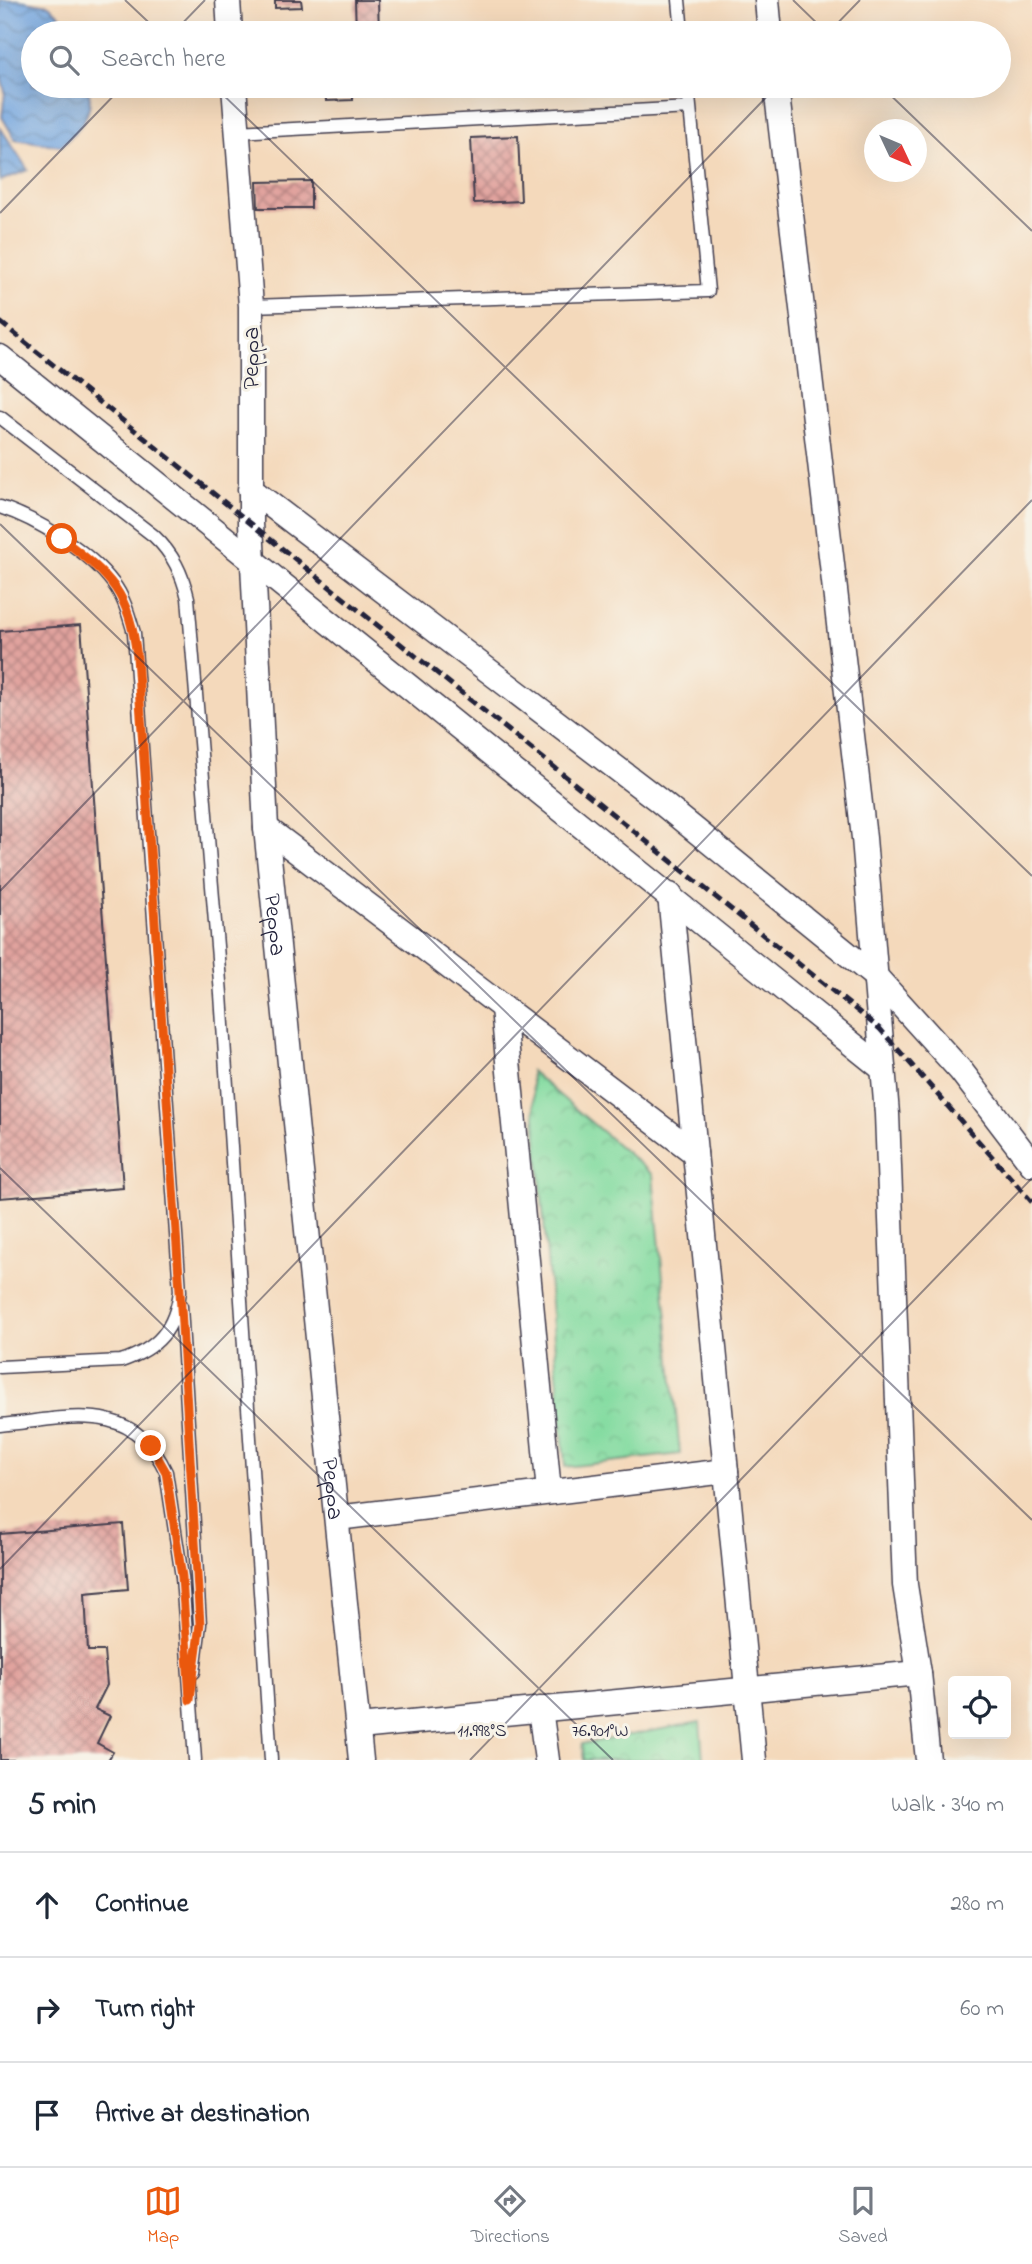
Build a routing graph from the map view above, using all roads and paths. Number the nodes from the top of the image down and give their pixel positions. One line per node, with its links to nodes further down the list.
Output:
1 (228, 0): 4 (street)
2 (679, 0): 5 (lane)
3 (767, 0): 6 (street)
4 (229, 21)
5 (681, 21)
6 (770, 21)
7 (235, 98): 11 (street, Peppa)
8 (689, 98): 10 (lane)
9 (777, 98): 20 (street)
10 (690, 108): 11 (lane); 12 (lane)
11 (237, 132): 12 (street, Peppa)
12 (251, 306): 15 (street, Peppa)
13 (0, 357): 17 (street)
14 (0, 417): 37 (lane)
15 (250, 489): 17 (street, Peppa); 20 (street)
16 (0, 506): 25 (lane)
17 (253, 559): 18 (street, Peppa); 19 (street)
18 (266, 828): 21 (street); 30 (street, Peppa)
19 (670, 895): 22 (street); 23 (street)
20 (876, 977): 22 (street); 24 (street)
21 (503, 1008): 23 (street); 29 (street)
22 (883, 1069): 31 (street)
23 (695, 1153): 28 (street)
24 (1032, 1164)
25 (180, 1291): 26 (lane); 33 (lane)
26 (0, 1367)
27 (0, 1425): 33 (lane)
28 (726, 1471): 29 (street); 32 (street)
29 (549, 1492): 30 (street)
30 (337, 1518): 35 (street, Peppa)
31 (919, 1673): 32 (street); 41 (street)
32 (747, 1689): 34 (street); 40 (street)
33 (190, 1700): 36 (lane)
34 (540, 1709): 35 (street); 39 (street)
35 (359, 1727): 38 (street, Peppa)
36 (195, 1760)
37 (271, 1760)
38 (361, 1760)
39 (547, 1760)
40 (754, 1760)
41 (928, 1760)

